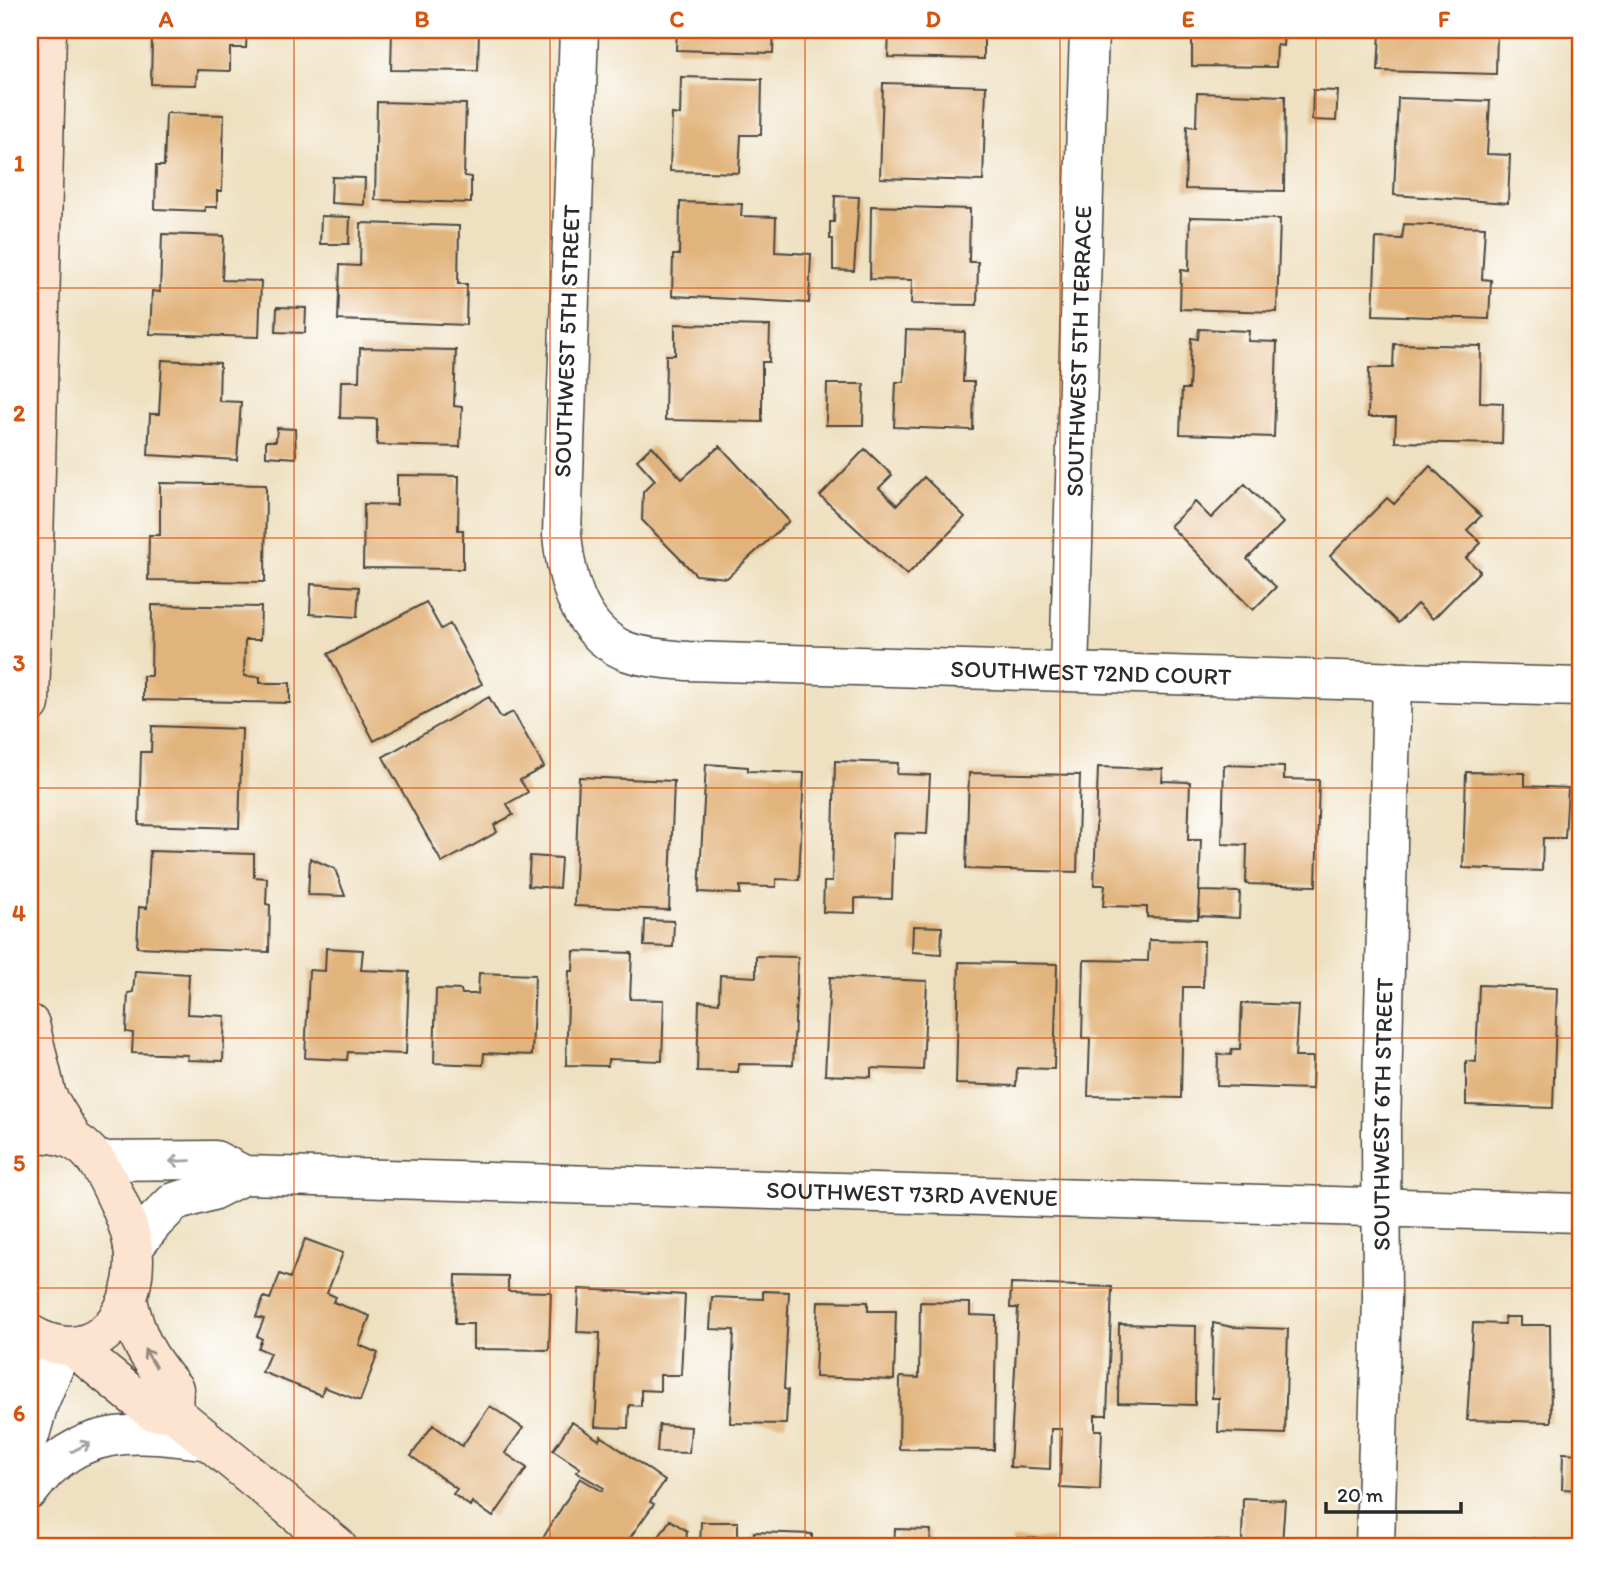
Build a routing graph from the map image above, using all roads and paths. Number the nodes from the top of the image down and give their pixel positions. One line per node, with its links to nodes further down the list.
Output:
1 (47, 30): 4 (street)
2 (579, 30): 5 (street, SOUTHWEST 5TH STREET)
3 (1089, 30): 6 (street, SOUTHWEST 5TH TERRACE)
4 (34, 411): 9 (street)
5 (607, 640): 6 (street, SOUTHWEST 72ND COURT)
6 (1069, 671): 7 (street, SOUTHWEST 72ND COURT)
7 (1392, 681): 8 (street, SOUTHWEST 72ND COURT); 14 (street, SOUTHWEST 6TH STREET)
8 (1580, 687)
9 (30, 704)
10 (30, 1024): 12 (street)
11 (30, 1134): 12 (street)
12 (85, 1150): 13 (street, SOUTHWEST 73RD AVENUE, one-way to 12); 16 (street)
13 (244, 1175): 14 (street, SOUTHWEST 73RD AVENUE); 16 (street, SOUTHWEST 73RD AVENUE)
14 (1382, 1207): 15 (street, SOUTHWEST 73RD AVENUE); 24 (street, SOUTHWEST 6TH STREET)
15 (1580, 1213)
16 (133, 1248): 17 (street)
17 (128, 1300): 18 (street); 19 (street, one-way to 17)
18 (55, 1343): 19 (street); 20 (street)
19 (173, 1412): 21 (street)
20 (30, 1435)
21 (208, 1441): 22 (street, one-way to 21); 23 (street)
22 (30, 1490)
23 (337, 1546)
24 (1375, 1546)

